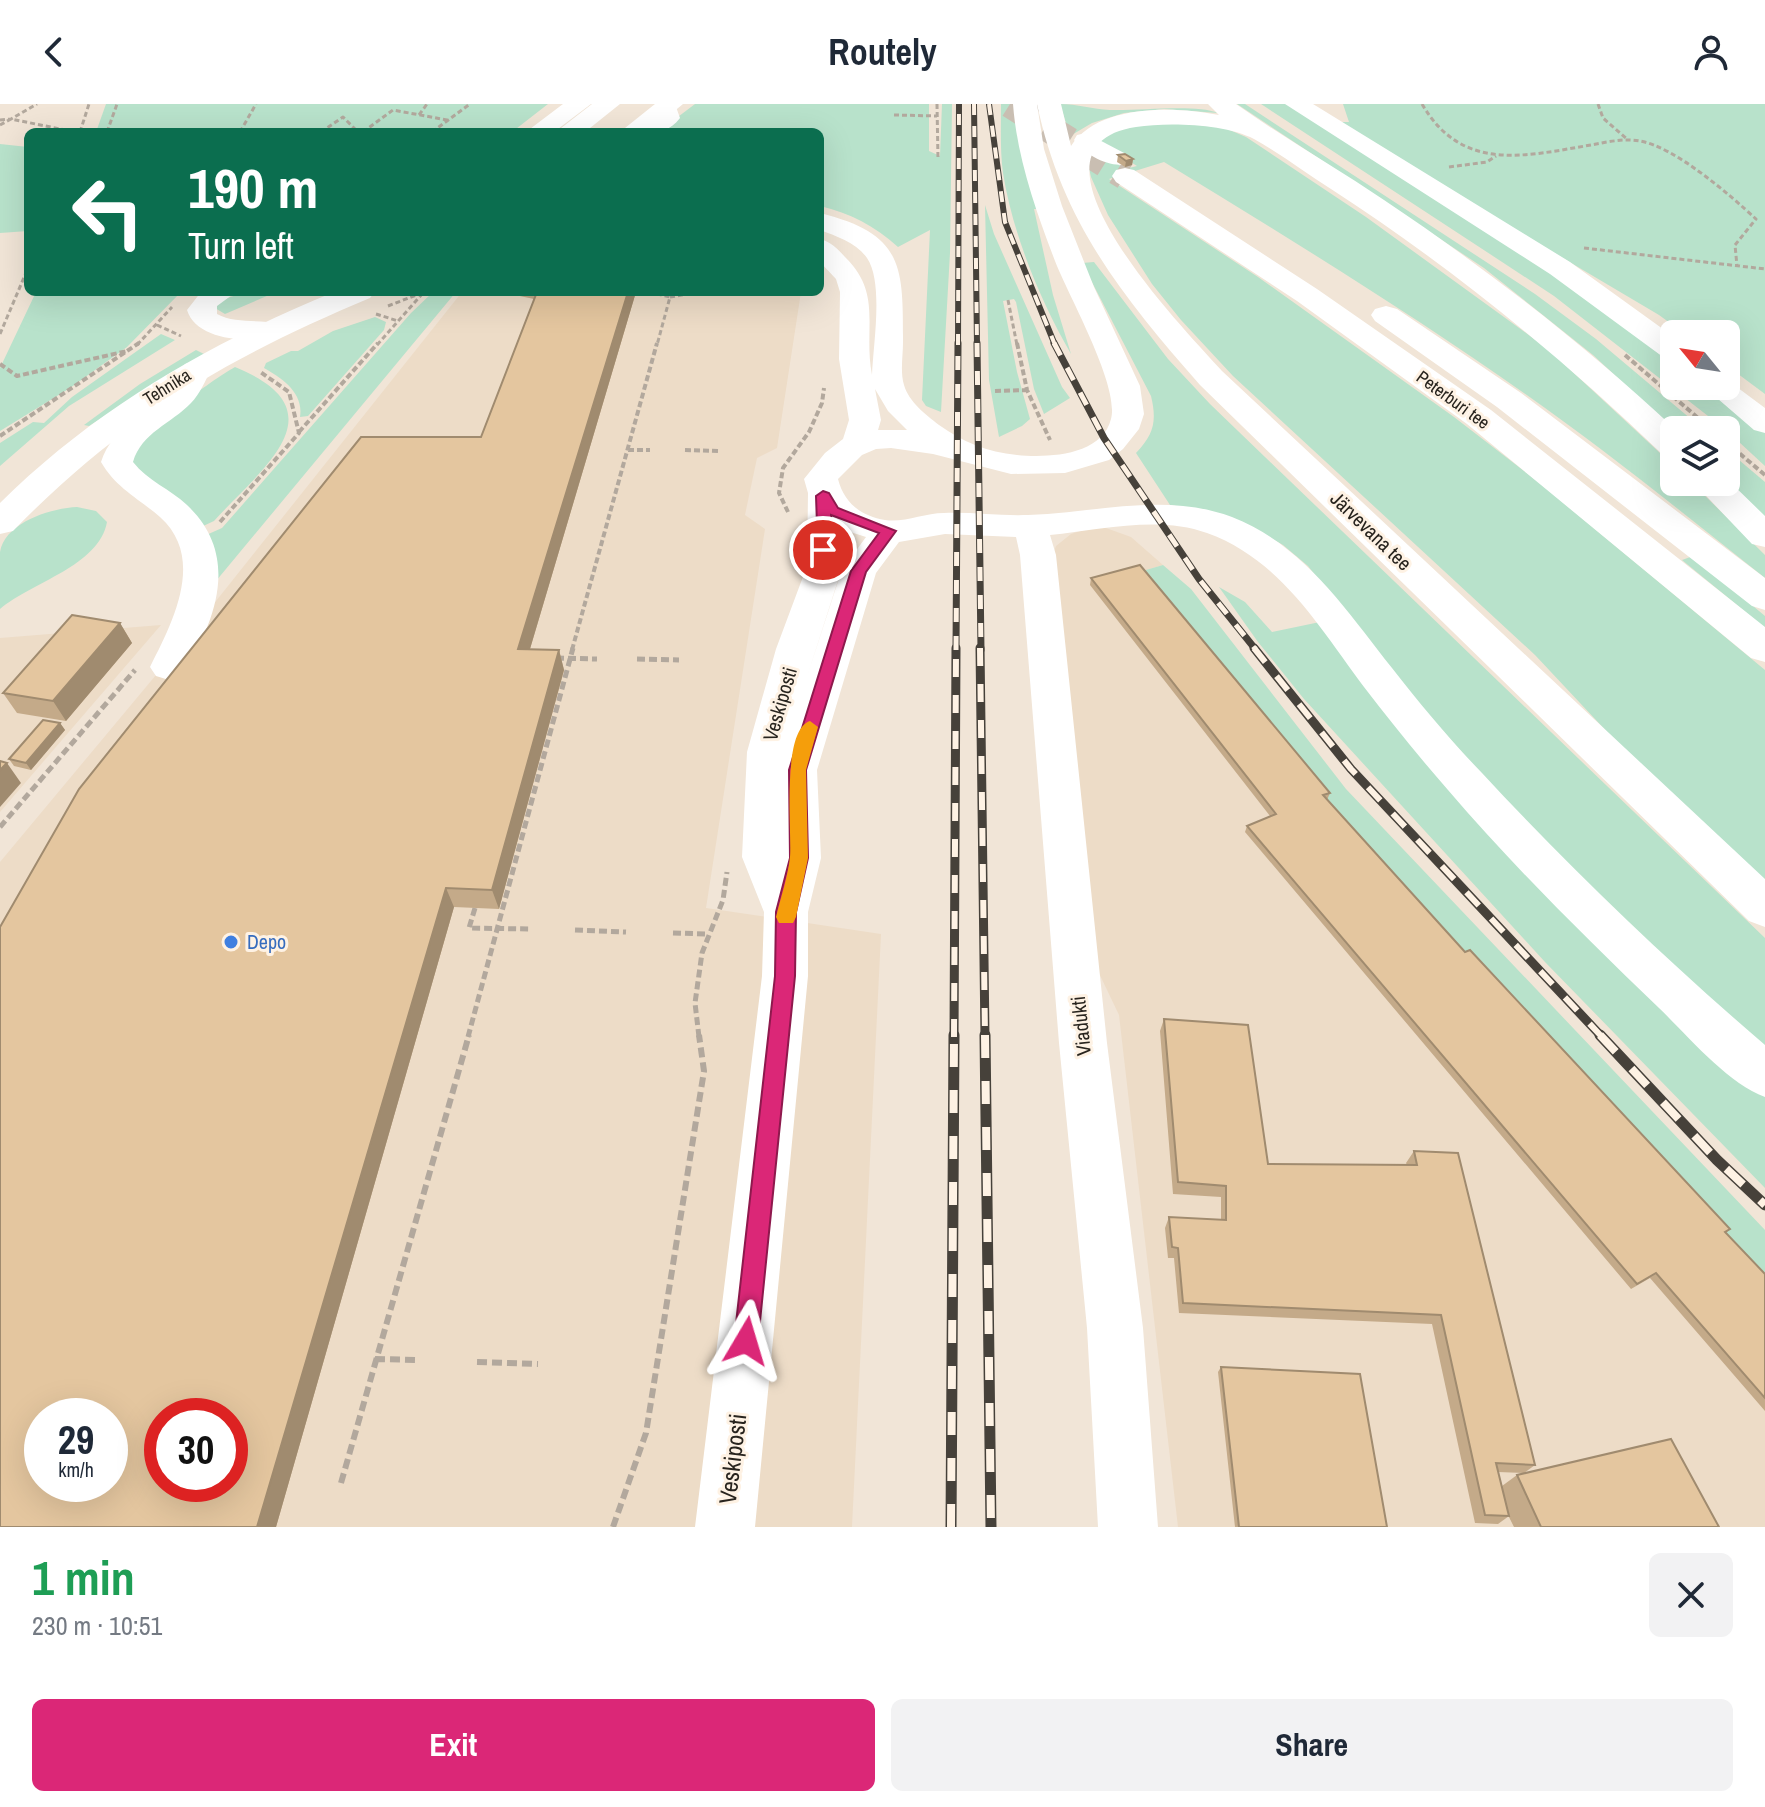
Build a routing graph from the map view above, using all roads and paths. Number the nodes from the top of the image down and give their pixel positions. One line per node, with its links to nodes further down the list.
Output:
1 (37, 104): 23 (path)
2 (89, 104): 27 (path)
3 (117, 104): 28 (path)
4 (256, 104): 29 (path)
5 (427, 104): 20 (path)
6 (470, 104): 24 (path)
7 (579, 104): 34 (street)
8 (608, 104): 35 (main road)
9 (636, 104): 36 (main road)
10 (937, 104): 22 (path)
11 (1025, 104): 87 (street)
12 (1049, 104): 44 (main road, Järvevana tee)
13 (1113, 104): 14 (main road)
14 (1121, 104)
15 (1220, 104): 39 (main road)
16 (1297, 104): 67 (street)
17 (1422, 104): 40 (path)
18 (1598, 104): 40 (path)
19 (668, 106): 37 (main road); 38 (street)
20 (419, 115): 24 (path); 32 (path)
21 (894, 115): 22 (path)
22 (937, 116): 42 (path)
23 (11, 119): 25 (path); 26 (path)
24 (447, 120): 33 (path)
25 (0, 123)
26 (57, 128)
27 (79, 128)
28 (108, 128)
29 (242, 128)
30 (327, 128): 31 (path)
31 (356, 128)
32 (367, 128)
33 (437, 128)
34 (544, 128)
35 (575, 128)
36 (604, 128)
37 (638, 128)
38 (654, 128)
39 (1265, 137): 41 (main road); 78 (main road)
40 (1628, 139): 48 (path)
41 (1086, 140): 43 (street); 44 (main road)
42 (938, 159)
43 (1132, 167): 100 (main road, Peterburi tee); 101 (main road, Peterburi tee)
44 (1078, 199): 110 (main road, Järvevana tee)
45 (824, 222): 81 (street)
46 (1582, 248): 48 (path)
47 (824, 250): 80 (street)
48 (1737, 266): 49 (path)
49 (1765, 269)
50 (24, 276): 60 (path)
51 (215, 296): 63 (street)
52 (288, 296): 63 (main road, Tehnika)
53 (420, 296): 61 (path)
54 (666, 296): 56 (path)
55 (676, 296): 56 (path)
56 (670, 297): 82 (path)
57 (1008, 300): 73 (path)
58 (366, 302): 61 (path); 64 (main road, Tehnika)
59 (174, 305): 62 (path)
60 (3, 321): 65 (path)
61 (398, 321): 77 (path)
62 (157, 325): 66 (path); 68 (path)
63 (219, 327): 64 (street); 89 (main road, Tehnika)
64 (270, 330): 71 (main road, Tehnika)
65 (0, 334)
66 (181, 336)
67 (1660, 341)
68 (132, 350): 69 (path); 79 (path)
69 (0, 364)
70 (252, 368): 77 (path)
71 (196, 370): 92 (street); 94 (main road, Tehnika)
72 (824, 388): 93 (path)
73 (1027, 390): 74 (path); 87 (path)
74 (995, 391)
75 (1736, 400): 76 (street)
76 (1765, 423)
77 (299, 433): 96 (path)
78 (1660, 434)
79 (0, 436)
80 (858, 444): 81 (street); 90 (street)
81 (951, 448): 87 (street)
82 (628, 450): 83 (path); 103 (path)
83 (650, 450)
84 (685, 450): 85 (path)
85 (720, 451)
86 (1740, 454): 88 (path)
87 (1063, 466): 95 (street)
88 (1765, 475)
89 (0, 484)
90 (823, 496): 98 (street); 111 (street, Veskiposti)
91 (1724, 496): 99 (main road)
92 (175, 511): 97 (street); 107 (street)
93 (789, 513)
94 (0, 523)
95 (1045, 524): 98 (street); 119 (street); 127 (street, Viadukti)
96 (216, 526)
97 (141, 531)
98 (889, 531): 111 (street, Veskiposti)
99 (1765, 536)
100 (1765, 597)
101 (1765, 648)
102 (544, 658): 103 (path)
103 (570, 658): 104 (path); 112 (path)
104 (597, 659)
105 (637, 659): 106 (path)
106 (679, 660)
107 (154, 665): 108 (path)
108 (0, 827)
109 (475, 908): 112 (path)
110 (1765, 908)
111 (786, 912): 126 (street, Veskiposti)
112 (499, 929): 113 (path); 120 (path)
113 (529, 929)
114 (575, 930): 115 (path)
115 (626, 932)
116 (673, 933): 117 (path)
117 (708, 934)
118 (702, 953): 125 (path)
119 (1765, 1075)
120 (375, 1359): 121 (path); 124 (path)
121 (419, 1360)
122 (477, 1362): 123 (path)
123 (538, 1364)
124 (341, 1483)
125 (613, 1527)
126 (725, 1527)
127 (1128, 1527)

